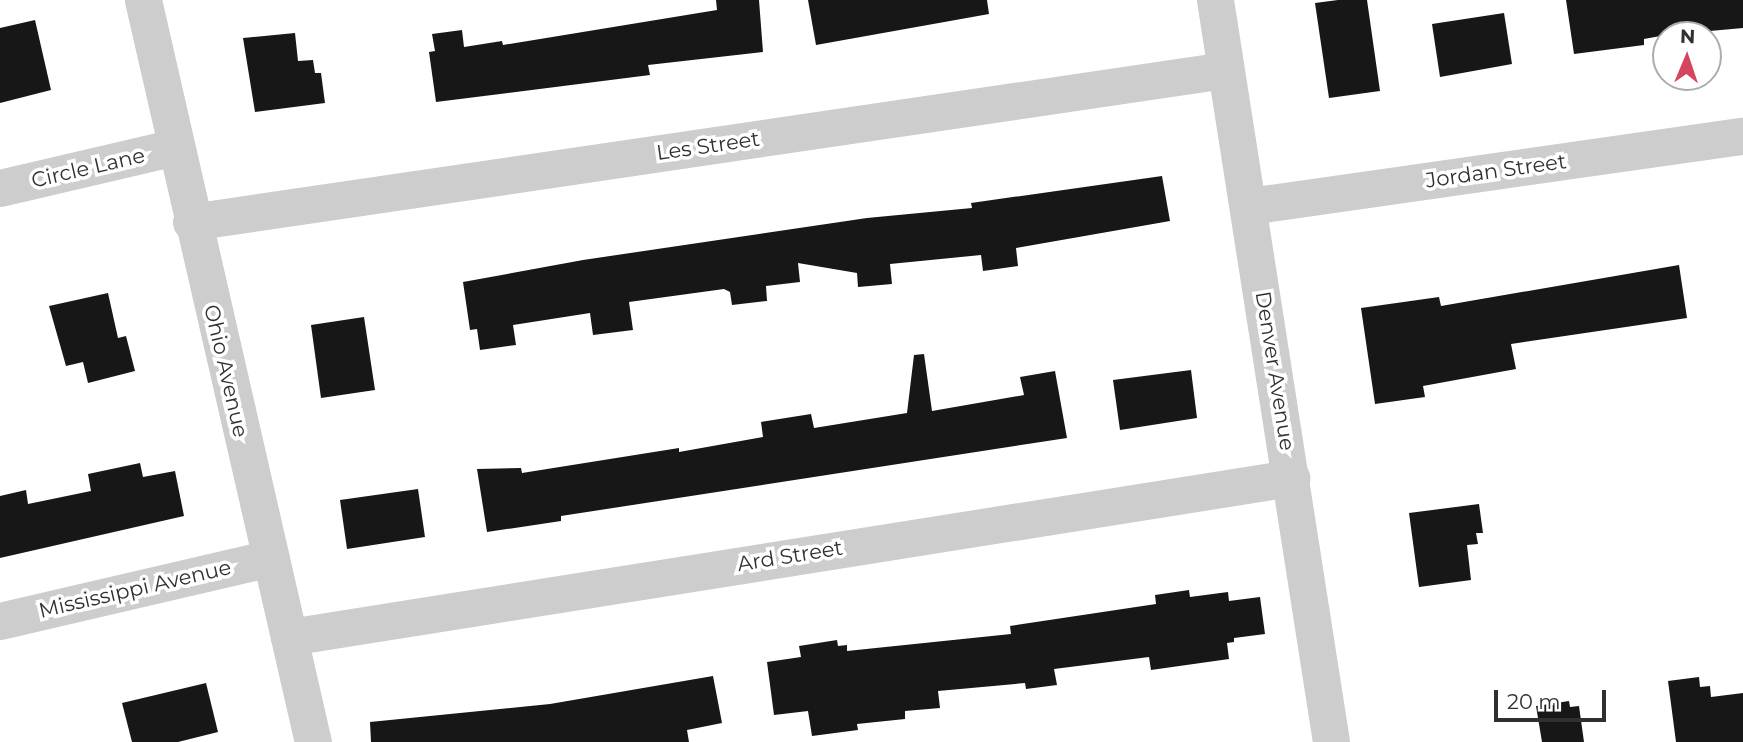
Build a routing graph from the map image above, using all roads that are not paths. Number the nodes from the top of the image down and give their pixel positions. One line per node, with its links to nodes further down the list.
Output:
1 (143, 0): 5 (street, Ohio Avenue)
2 (1215, 0): 3 (street, Denver Avenue)
3 (1225, 70): 7 (street, Denver Avenue); 8 (street, Les Street)
4 (1743, 136): 7 (street, Jordan Street)
5 (175, 147): 6 (street, Circle Lane); 8 (street, Ohio Avenue)
6 (0, 188)
7 (1249, 206): 9 (street, Denver Avenue)
8 (191, 222): 10 (street, Ohio Avenue)
9 (1291, 478): 12 (street, Ard Street); 14 (street, Denver Avenue)
10 (271, 558): 11 (street, Mississippi Avenue); 12 (street, Ohio Avenue)
11 (0, 621)
12 (289, 637): 13 (street, Ohio Avenue)
13 (313, 742)
14 (1331, 742)

